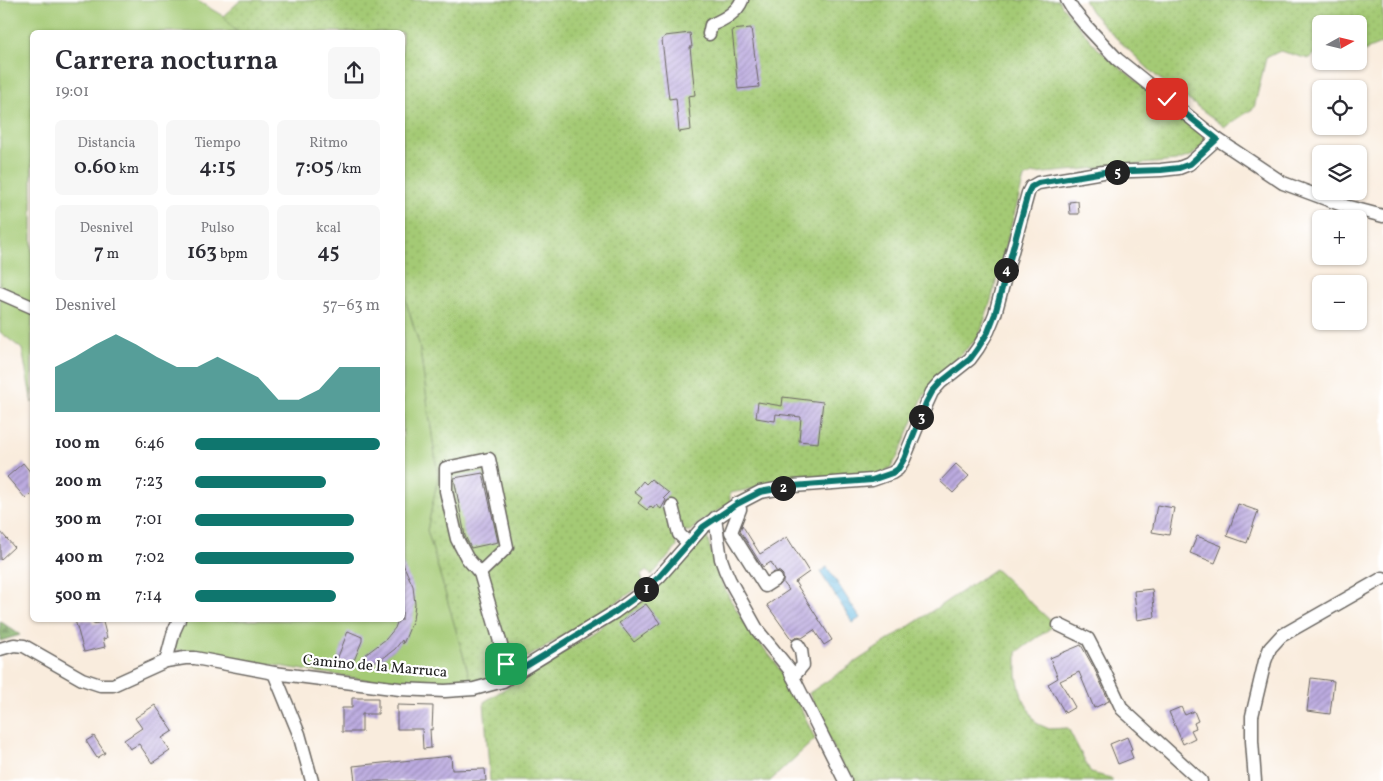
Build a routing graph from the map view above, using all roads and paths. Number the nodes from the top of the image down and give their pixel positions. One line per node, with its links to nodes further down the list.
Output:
1 (742, 0): 3 (street)
2 (1067, 0): 4 (street)
3 (708, 34)
4 (1217, 139): 5 (street); 8 (street, Camino de la Marruca)
5 (1383, 216)
6 (0, 293): 7 (street)
7 (30, 306)
8 (737, 504): 10 (street, Camino de la Marruca); 14 (street)
9 (672, 506): 11 (street)
10 (715, 518): 11 (street, Camino de la Marruca); 22 (street)
11 (688, 543): 21 (street, Camino de la Marruca)
12 (480, 573): 12 (street); 21 (street)
13 (1383, 578): 26 (street)
14 (776, 579)
15 (178, 622): 19 (street)
16 (1059, 625): 25 (street)
17 (798, 645): 22 (street)
18 (0, 649): 19 (street, Camino de la Marruca)
19 (166, 661): 20 (street, Camino de la Marruca)
20 (274, 673): 21 (street, Camino de la Marruca); 23 (street)
21 (510, 676)
22 (793, 677): 24 (street)
23 (312, 781)
24 (845, 781)
25 (1201, 781)
26 (1255, 781)

